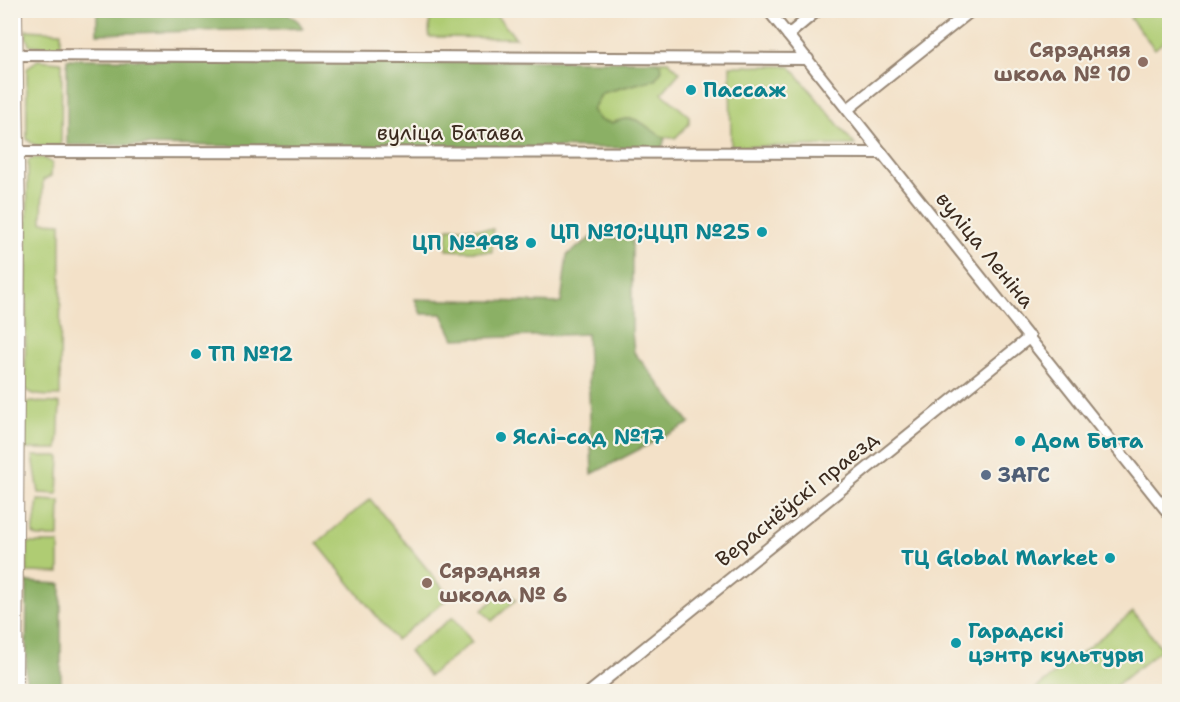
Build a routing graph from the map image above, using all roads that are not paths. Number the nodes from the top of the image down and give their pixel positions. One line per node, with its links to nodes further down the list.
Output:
1 (15, 10): 6 (main road)
2 (768, 10): 5 (street, вуліца Леніна)
3 (818, 10): 5 (street)
4 (972, 10): 8 (street)
5 (788, 35): 7 (street, вуліца Леніна)
6 (15, 55): 7 (street); 9 (main road)
7 (808, 59): 8 (street, вуліца Леніна)
8 (848, 110): 10 (street, вуліца Леніна)
9 (18, 152): 10 (street, вуліца Батава); 13 (main road)
10 (882, 153): 11 (street, вуліца Леніна)
11 (1030, 337): 12 (street, вуліца Леніна); 14 (street, Вераснёўскі праезд)
12 (1170, 515)
13 (15, 692)
14 (590, 692)

